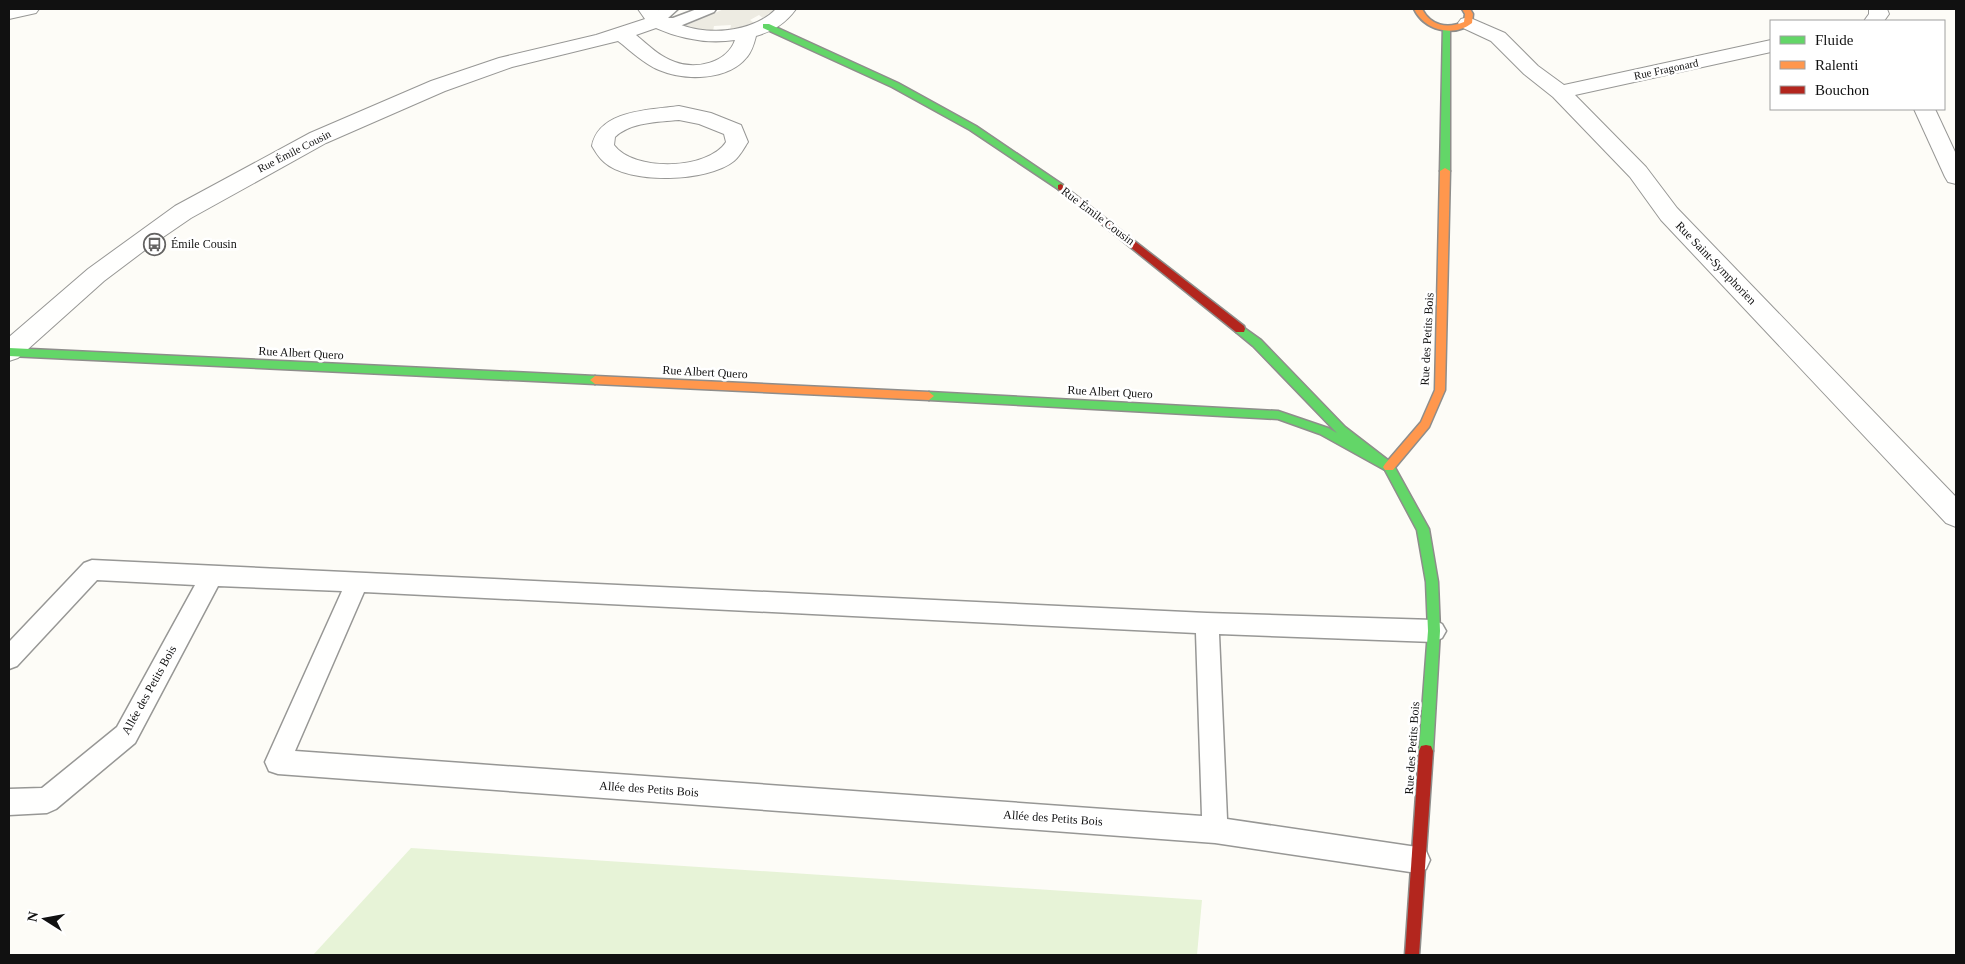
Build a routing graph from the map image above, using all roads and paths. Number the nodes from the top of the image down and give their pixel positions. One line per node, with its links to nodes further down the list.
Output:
1 (29, 9): 6 (street)
2 (709, 9): 7 (lane)
3 (786, 9): 10 (street)
4 (1413, 9): 5 (street)
5 (1418, 9): 9 (street)
6 (9, 13)
7 (659, 13): 10 (street); 11 (street, Rue Émile Cousin)
8 (1467, 16): 9 (street); 14 (street, Rue Saint-Symphorien)
9 (1446, 28): 18 (street, Rue des Petits Bois)
10 (757, 30): 13 (street); 18 (street, Rue Émile Cousin)
11 (623, 35): 13 (street); 17 (street, Rue Émile Cousin)
12 (1770, 46): 14 (street, Rue Fragonard)
13 (686, 92): 13 (street)
14 (1560, 92): 19 (street, Rue Saint-Symphorien)
15 (1924, 110): 16 (street)
16 (1956, 177)
17 (9, 352): 18 (street, Rue Albert Quero)
18 (1389, 467): 23 (street, Rue des Petits Bois)
19 (1956, 516)
20 (212, 575): 21 (lane); 24 (lane); 25 (lane, Allée des Petits Bois)
21 (357, 582): 22 (lane); 26 (lane, Allée des Petits Bois)
22 (1207, 623): 23 (lane); 26 (lane)
23 (1434, 631): 27 (street, Rue des Petits Bois)
24 (9, 658)
25 (9, 802)
26 (1215, 830): 27 (lane, Allée des Petits Bois)
27 (1417, 860): 28 (street, Rue des Petits Bois)
28 (1412, 955)

